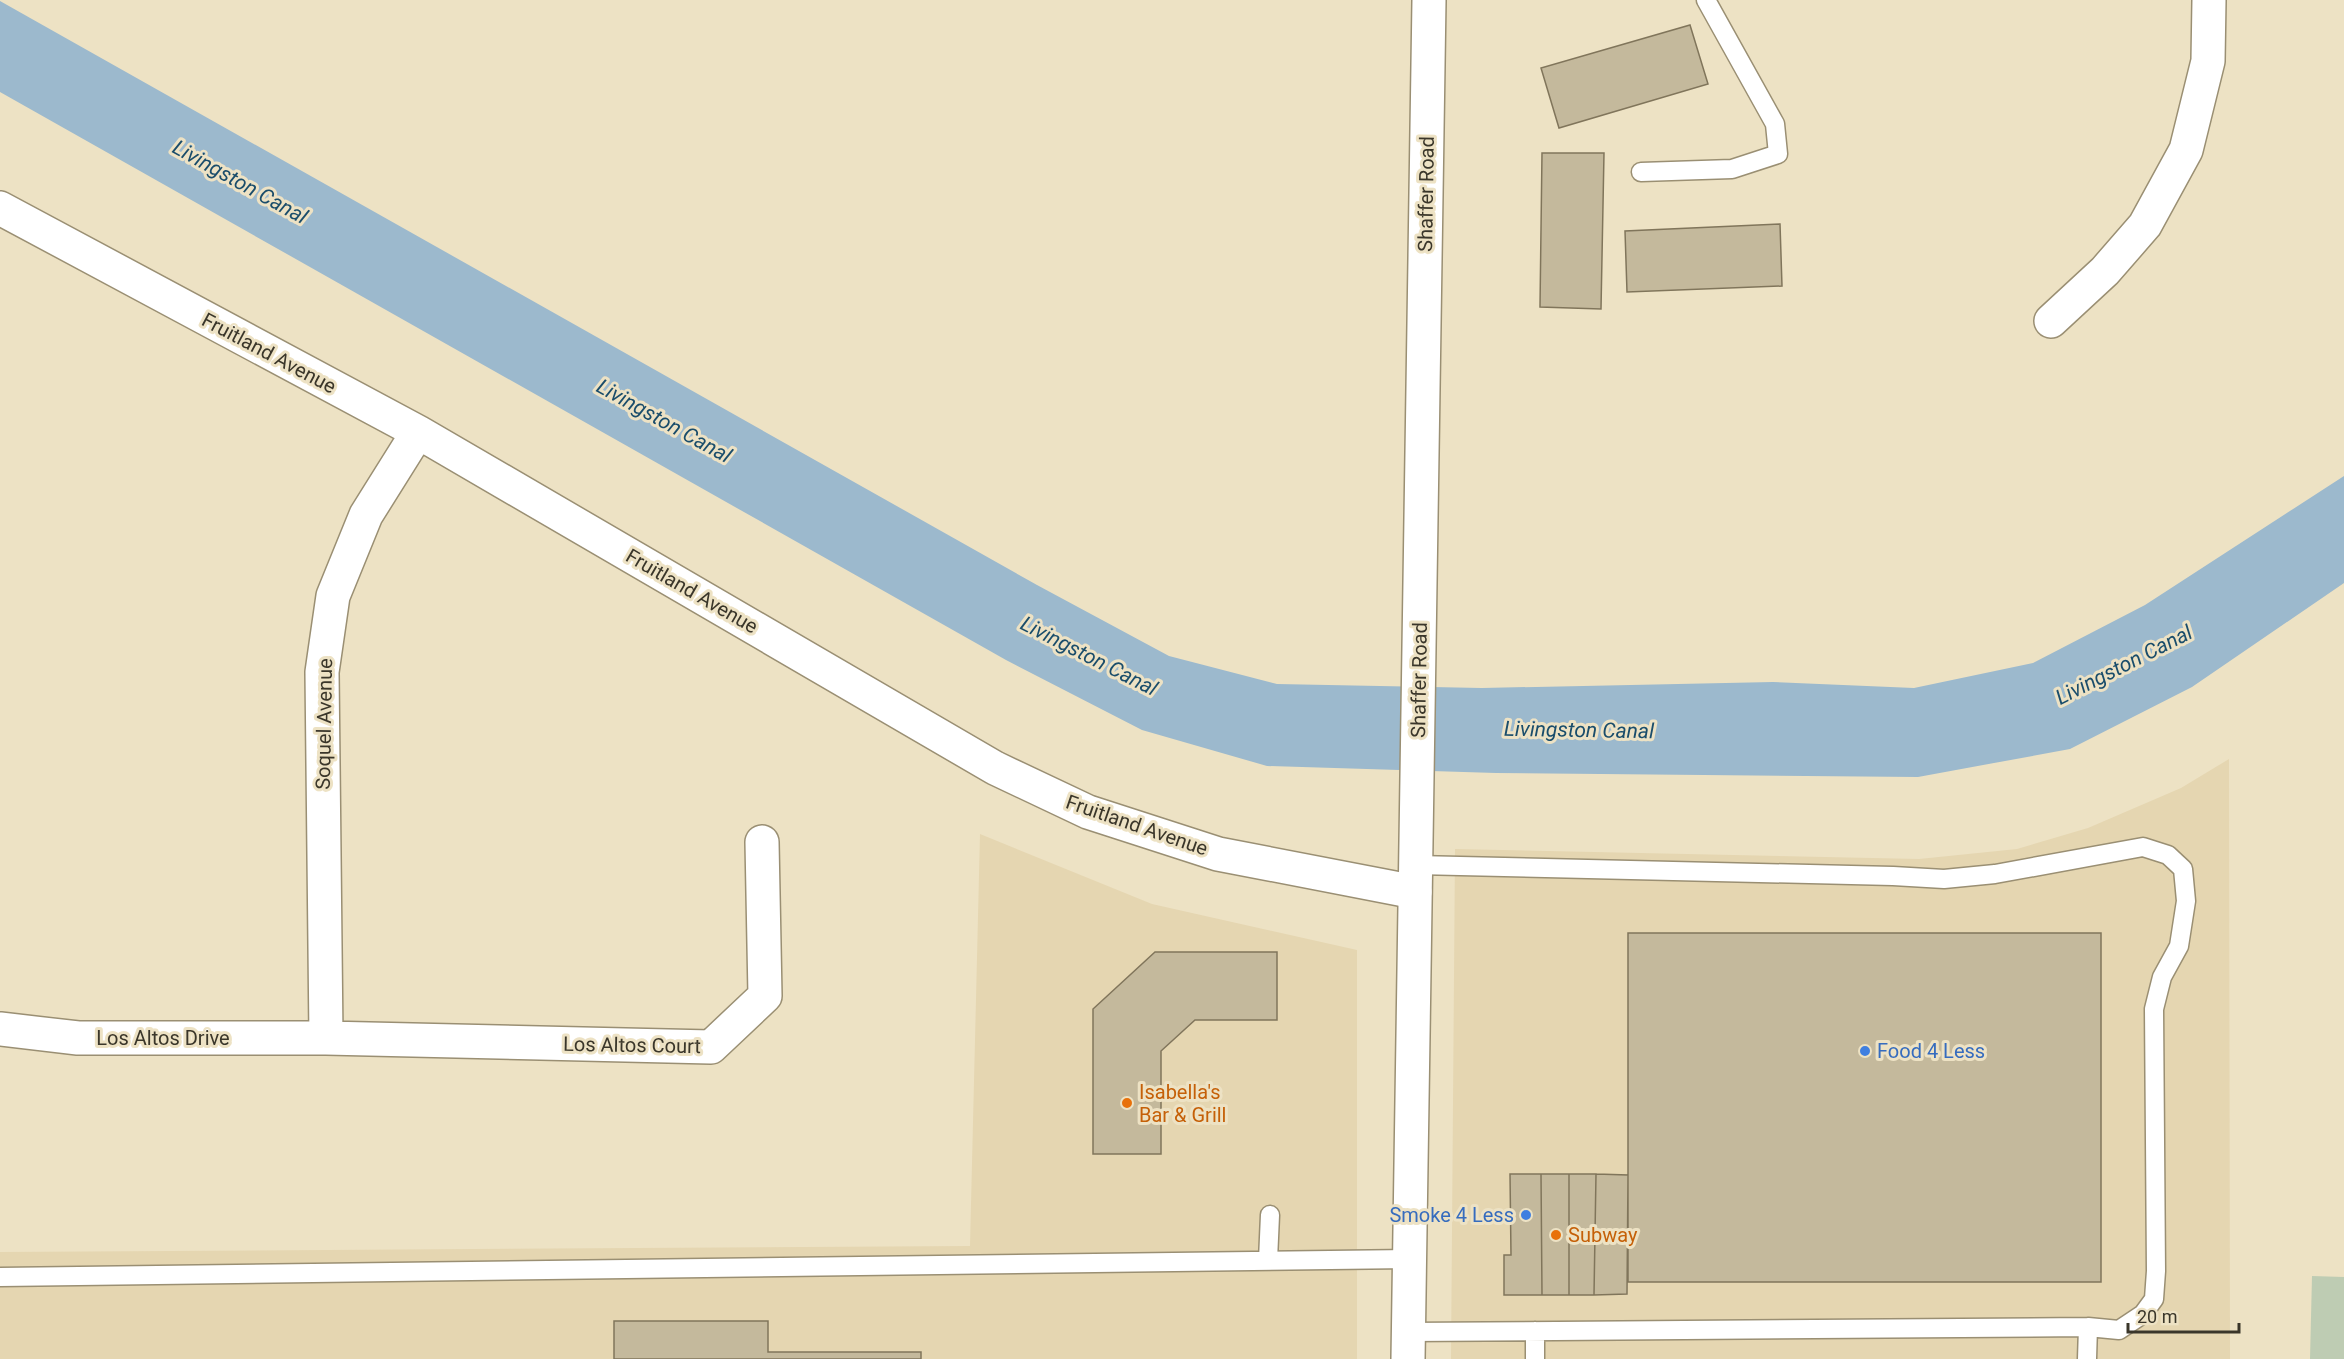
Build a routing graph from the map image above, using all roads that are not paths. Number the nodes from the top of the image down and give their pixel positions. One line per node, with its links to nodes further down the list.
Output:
1 (1429, 0): 9 (street, Shaffer Road)
2 (1706, 0): 4 (lane)
3 (2210, 0): 6 (street)
4 (1641, 172)
5 (0, 208): 7 (street, Fruitland Avenue)
6 (2051, 321)
7 (418, 432): 9 (street, Fruitland Avenue); 11 (street, Soquel Avenue)
8 (762, 842): 11 (street, Los Altos Court)
9 (1415, 878): 13 (street, Shaffer Road); 16 (lane)
10 (0, 1029): 11 (street, Los Altos Drive)
11 (326, 1038)
12 (1270, 1215): 14 (lane)
13 (1410, 1258): 14 (lane); 18 (street, Shaffer Road)
14 (1268, 1260): 15 (lane)
15 (0, 1277)
16 (2088, 1327): 17 (lane); 20 (lane)
17 (1535, 1331): 18 (lane); 19 (lane)
18 (1408, 1345)
19 (1535, 1359)
20 (2087, 1359)

